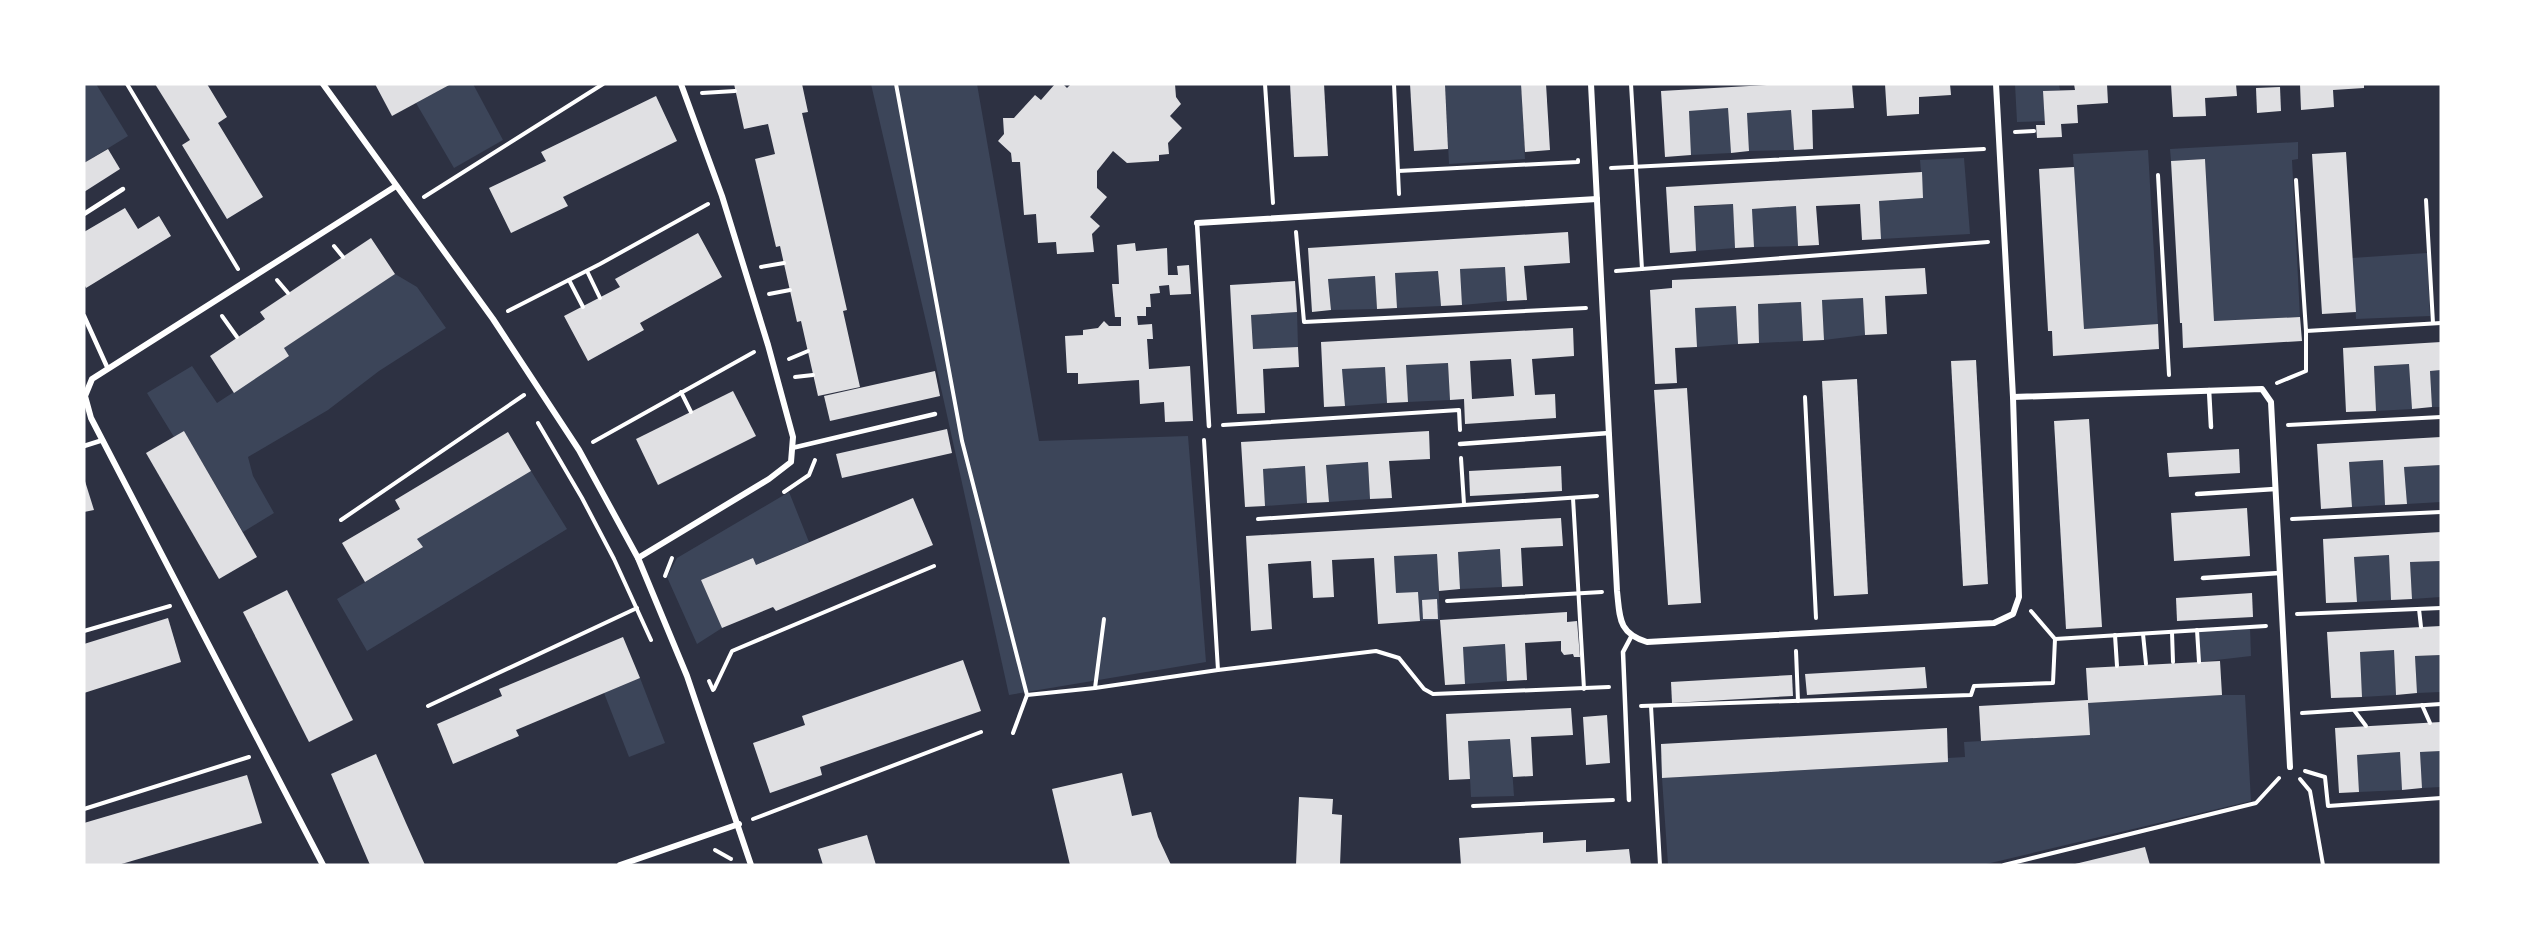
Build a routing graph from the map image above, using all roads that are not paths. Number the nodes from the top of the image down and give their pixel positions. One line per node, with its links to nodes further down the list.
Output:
1 (323, 84): 5 (street)
2 (681, 84): 21 (street)
3 (1590, 84): 7 (street)
4 (1996, 84): 13 (street)
5 (396, 186): 11 (street); 24 (street)
6 (123, 189): 8 (lane)
7 (1597, 199): 9 (street); 17 (street)
8 (84, 214)
9 (1197, 224): 15 (lane)
10 (84, 316): 11 (lane)
11 (108, 369): 18 (street)
12 (2209, 390): 13 (street); 16 (lane); 22 (street)
13 (2013, 397): 27 (street)
14 (935, 414): 21 (lane)
15 (1209, 426)
16 (2211, 427)
17 (1609, 433): 19 (lane); 27 (street)
18 (103, 440): 20 (lane); 31 (street)
19 (1460, 444)
20 (84, 446)
21 (792, 448): 24 (street)
22 (2275, 489): 23 (lane); 25 (street)
23 (2197, 494)
24 (638, 558): 30 (street)
25 (2279, 573): 26 (lane); 28 (street)
26 (2203, 578)
27 (1631, 637): 29 (lane)
28 (2290, 767)
29 (1629, 800)
30 (739, 824): 32 (street); 33 (street)
31 (323, 865)
32 (620, 865)
33 (751, 865)

